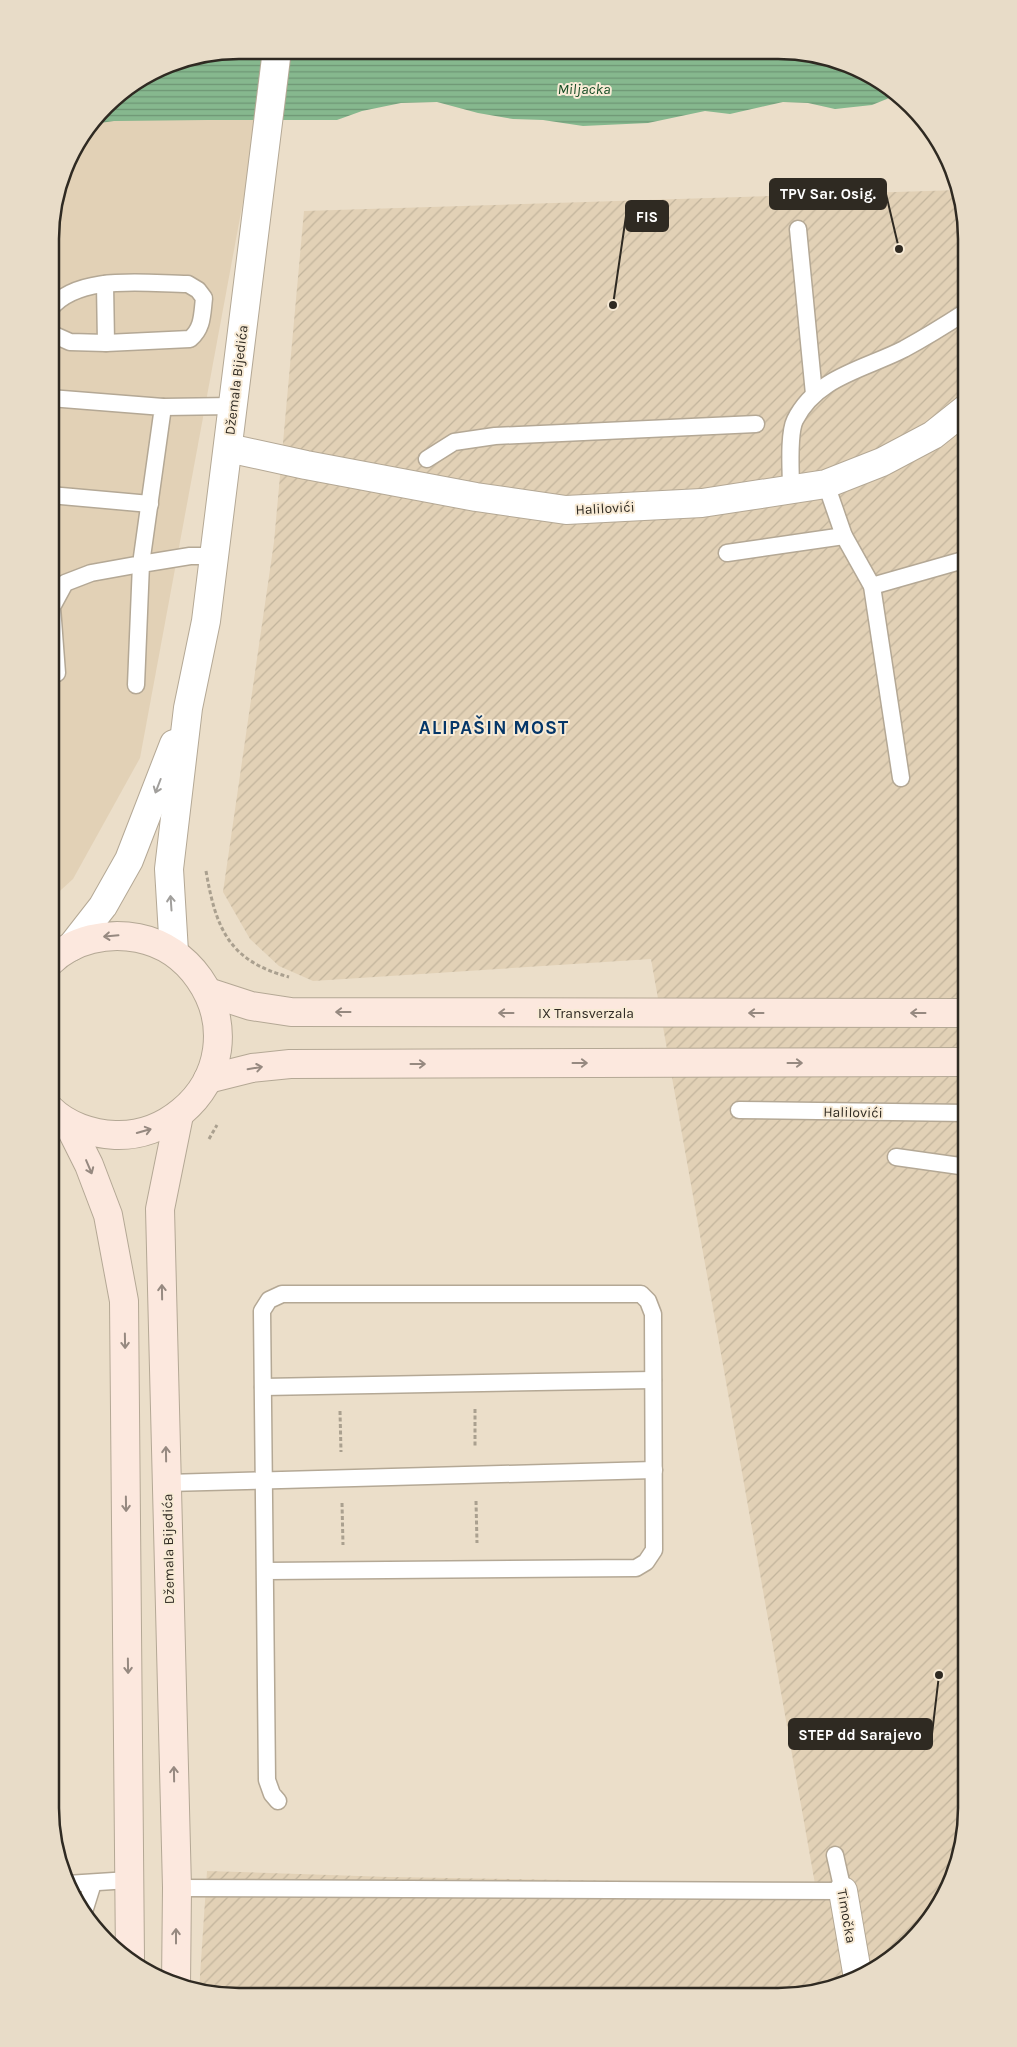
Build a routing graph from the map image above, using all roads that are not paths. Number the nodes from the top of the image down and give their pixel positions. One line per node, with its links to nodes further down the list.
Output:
1 (276, 59): 10 (street, Džemala Bijedića)
2 (798, 229): 8 (lane)
3 (105, 284): 4 (lane); 7 (lane); 7 (lane)
4 (59, 299)
5 (958, 316): 8 (lane)
6 (59, 337): 7 (lane)
7 (106, 343)
8 (814, 394): 17 (lane)
9 (59, 399): 11 (lane)
10 (233, 406): 11 (lane); 14 (street, Džemala Bijedića)
11 (163, 407): 19 (lane)
12 (958, 415): 16 (street, Halilovići)
13 (756, 424): 15 (lane)
14 (228, 448): 17 (street, Halilovići); 22 (street, Džemala Bijedića)
15 (427, 459)
16 (826, 484): 17 (street, Halilovići); 20 (lane)
17 (791, 489)
18 (59, 495): 19 (lane)
19 (150, 504): 24 (lane)
20 (844, 536): 21 (lane); 25 (lane)
21 (727, 553)
22 (213, 556): 24 (lane); 28 (street, Džemala Bijedića)
23 (958, 562): 25 (lane)
24 (141, 564): 26 (lane); 27 (lane)
25 (872, 586): 29 (lane)
26 (59, 594)
27 (136, 685)
28 (188, 708): 30 (street, one-way to 28); 31 (street, one-way to 31)
29 (901, 778)
30 (174, 952): 31 (main road, one-way to 31); 32 (main road)
31 (61, 954)
32 (208, 992): 33 (main road, IX Transverzala, one-way to 32); 35 (main road)
33 (958, 1014)
34 (958, 1062): 35 (main road, one-way to 34)
35 (208, 1079): 38 (main road)
36 (740, 1110): 37 (lane, Halilovići)
37 (958, 1114)
38 (179, 1115): 39 (main road, one-way to 38); 46 (main road, Džemala Bijedića, one-way to 38)
39 (59, 1116): 50 (main road, one-way to 50)
40 (896, 1157): 41 (lane)
41 (958, 1166)
42 (653, 1380): 43 (lane); 43 (lane); 44 (lane)
43 (263, 1387): 45 (lane)
44 (654, 1470): 45 (lane); 47 (lane)
45 (265, 1480): 46 (lane); 47 (lane)
46 (167, 1483): 53 (main road, Džemala Bijedića, one-way to 46)
47 (266, 1572): 48 (lane)
48 (278, 1801)
49 (836, 1855): 54 (lane, Timočka)
50 (130, 1880): 51 (lane); 56 (main road)
51 (93, 1882): 52 (lane); 55 (lane)
52 (75, 1883)
53 (177, 1888): 54 (lane); 58 (main road, Džemala Bijedića, one-way to 53)
54 (843, 1891): 57 (street, Timočka)
55 (86, 1904)
56 (130, 1952)
57 (857, 1971)
58 (176, 1977)

